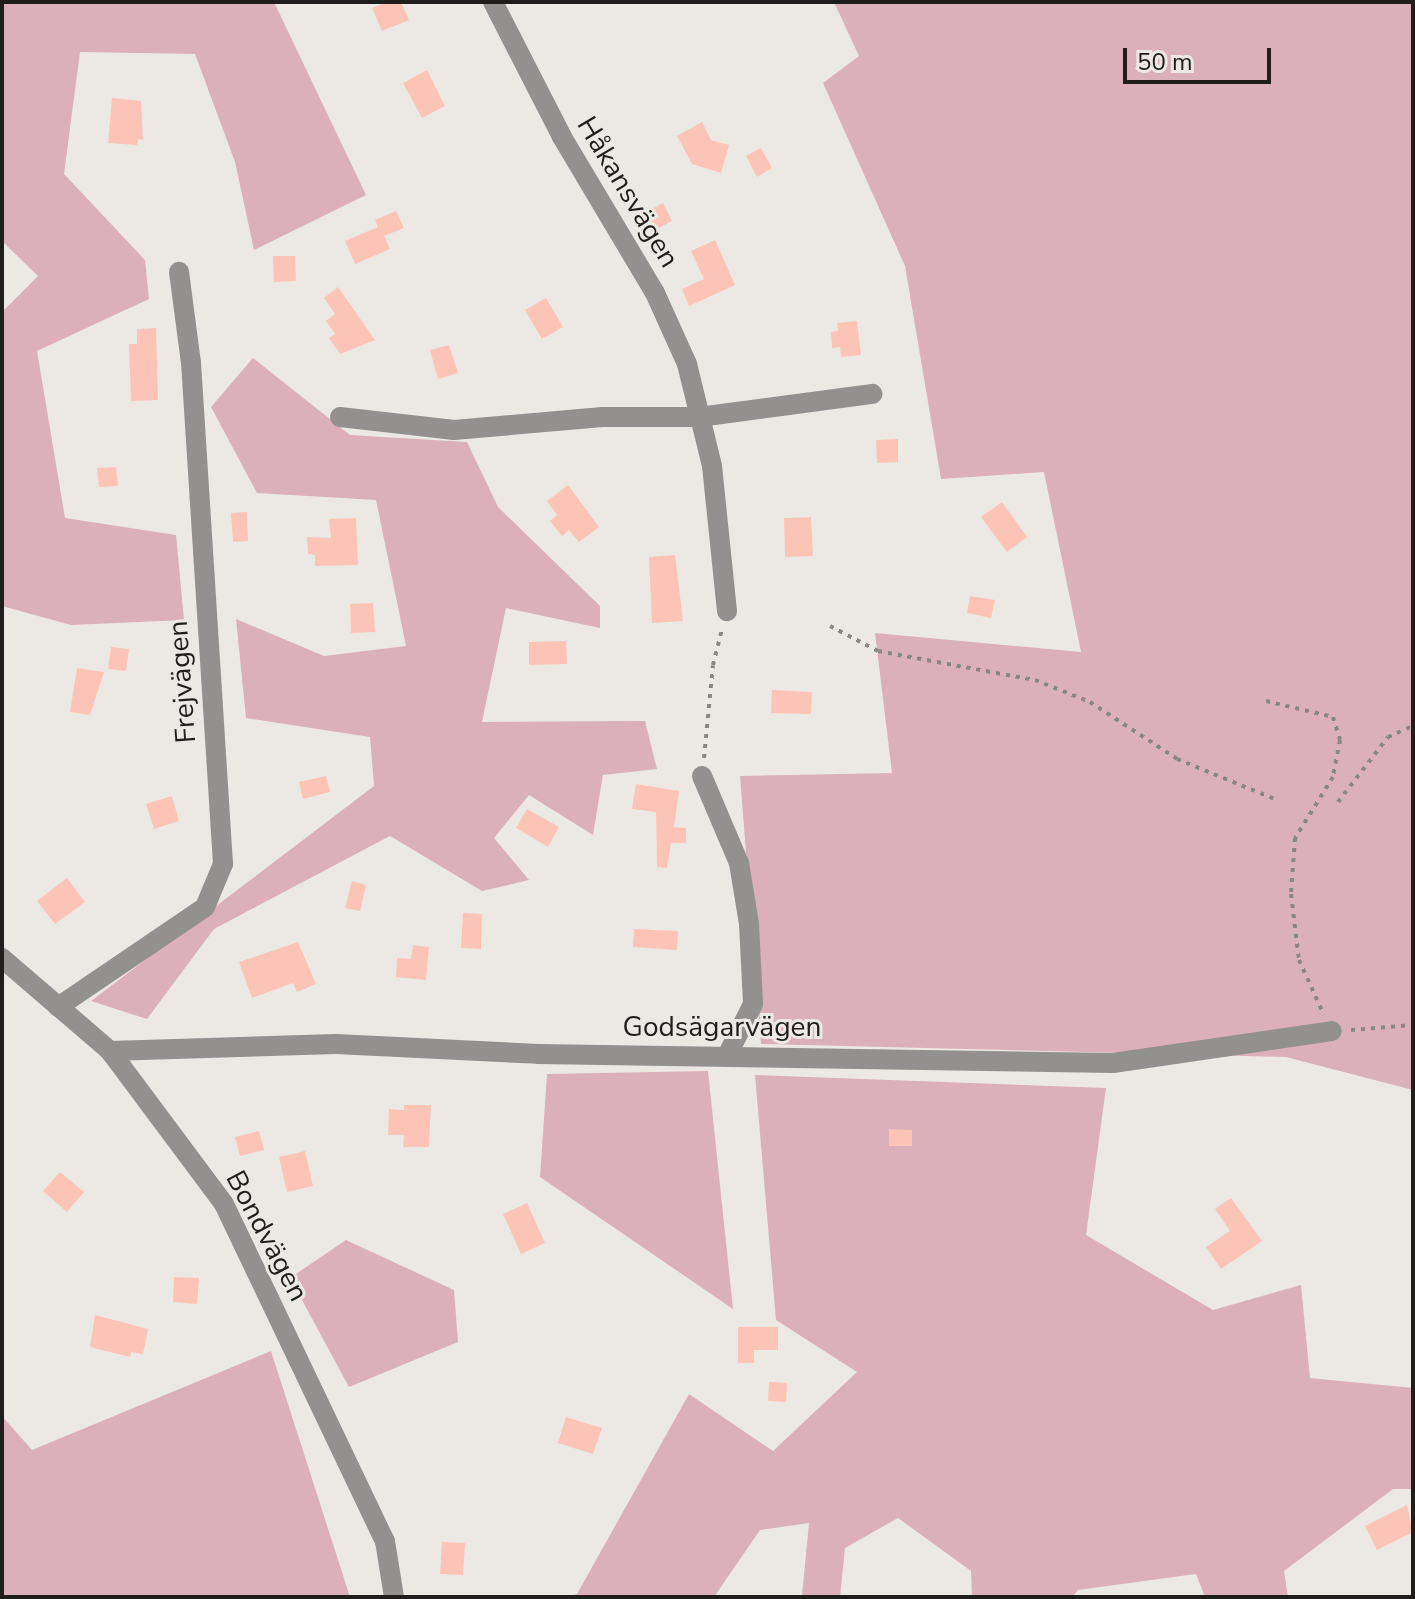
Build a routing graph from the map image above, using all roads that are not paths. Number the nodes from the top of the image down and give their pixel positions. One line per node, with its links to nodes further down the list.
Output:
1 (493, 2): 5 (street, Håkansvägen)
2 (179, 272): 9 (street, Frejvägen)
3 (872, 394): 5 (street)
4 (340, 417): 5 (street)
5 (699, 417): 6 (street, Håkansvägen)
6 (727, 611)
7 (702, 776): 12 (street)
8 (2, 958): 9 (street, Bondvägen)
9 (58, 1007): 11 (street, Bondvägen)
10 (1332, 1031): 12 (street, Godsägarvägen)
11 (110, 1051): 12 (street, Godsägarvägen); 13 (street, Bondvägen)
12 (728, 1054)
13 (394, 1597)

